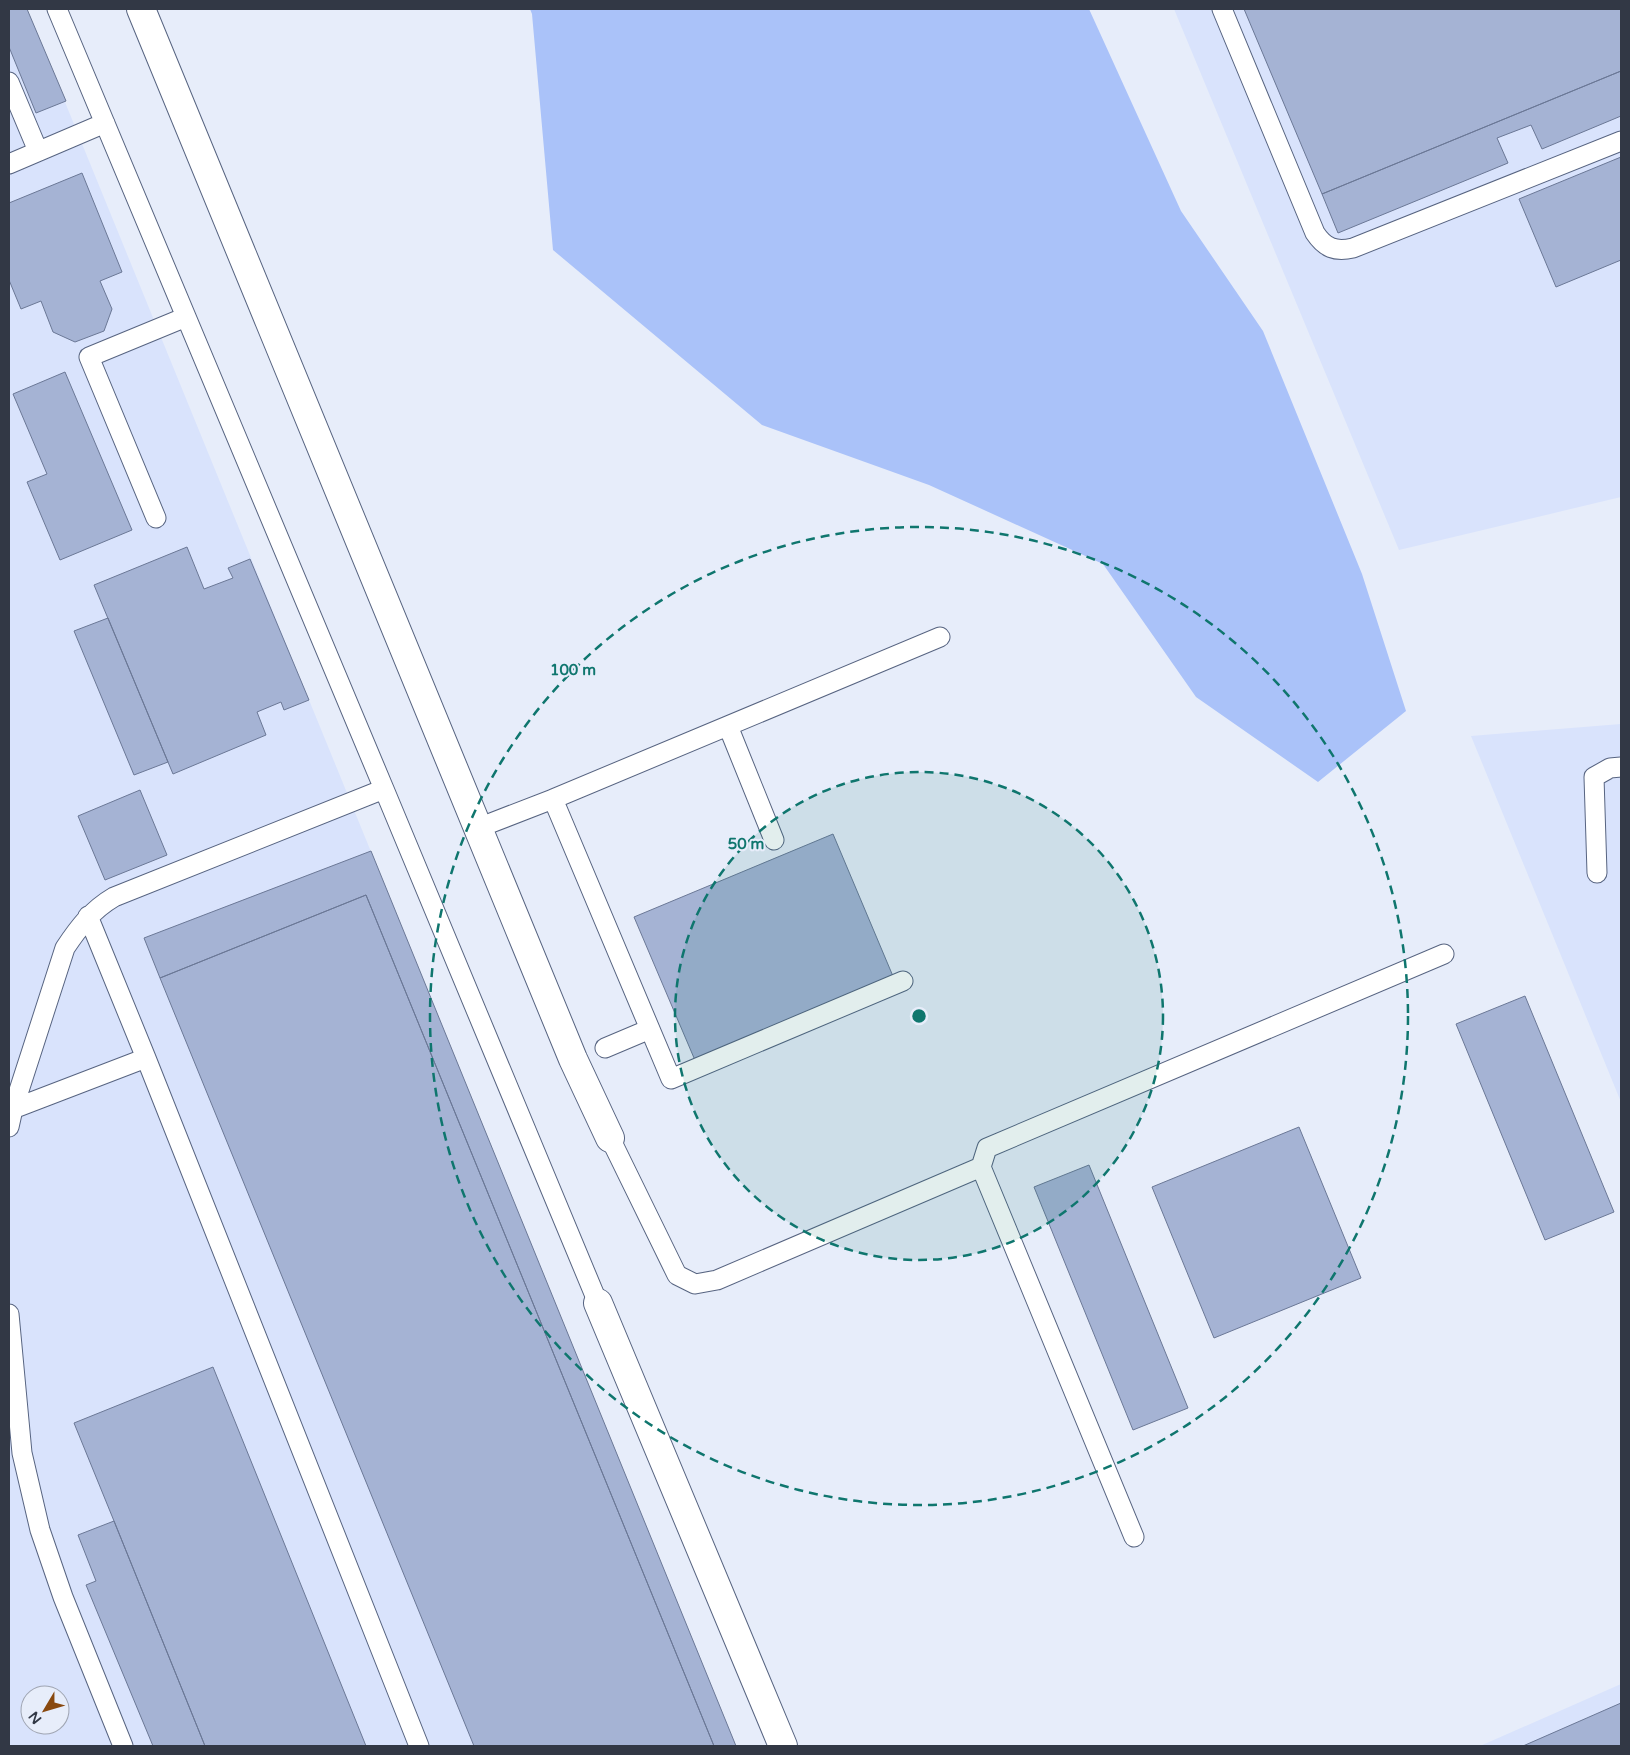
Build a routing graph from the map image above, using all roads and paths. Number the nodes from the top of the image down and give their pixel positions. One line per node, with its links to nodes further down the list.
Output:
1 (57, 9): 5 (lane)
2 (141, 9): 16 (street)
3 (1222, 9): 6 (lane)
4 (9, 82): 7 (lane)
5 (105, 123): 7 (lane); 9 (lane)
6 (1621, 141)
7 (38, 151): 8 (lane)
8 (9, 164)
9 (186, 316): 10 (lane); 14 (lane)
10 (156, 518)
11 (940, 637): 12 (lane)
12 (728, 726): 15 (lane); 17 (lane)
13 (1621, 767): 18 (lane)
14 (384, 789): 19 (lane); 28 (lane)
15 (553, 799): 16 (lane); 22 (lane)
16 (478, 828): 26 (street)
17 (774, 840)
18 (1597, 873)
19 (88, 916): 24 (lane); 25 (lane)
20 (1444, 954): 27 (lane)
21 (903, 981): 22 (lane)
22 (650, 1029): 23 (lane)
23 (606, 1048)
24 (146, 1058): 25 (lane); 32 (lane)
25 (11, 1118)
26 (610, 1138): 27 (lane)
27 (981, 1167): 30 (lane)
28 (598, 1302): 33 (street)
29 (9, 1314): 31 (lane)
30 (1134, 1537)
31 (123, 1746)
32 (419, 1746)
33 (783, 1746)

